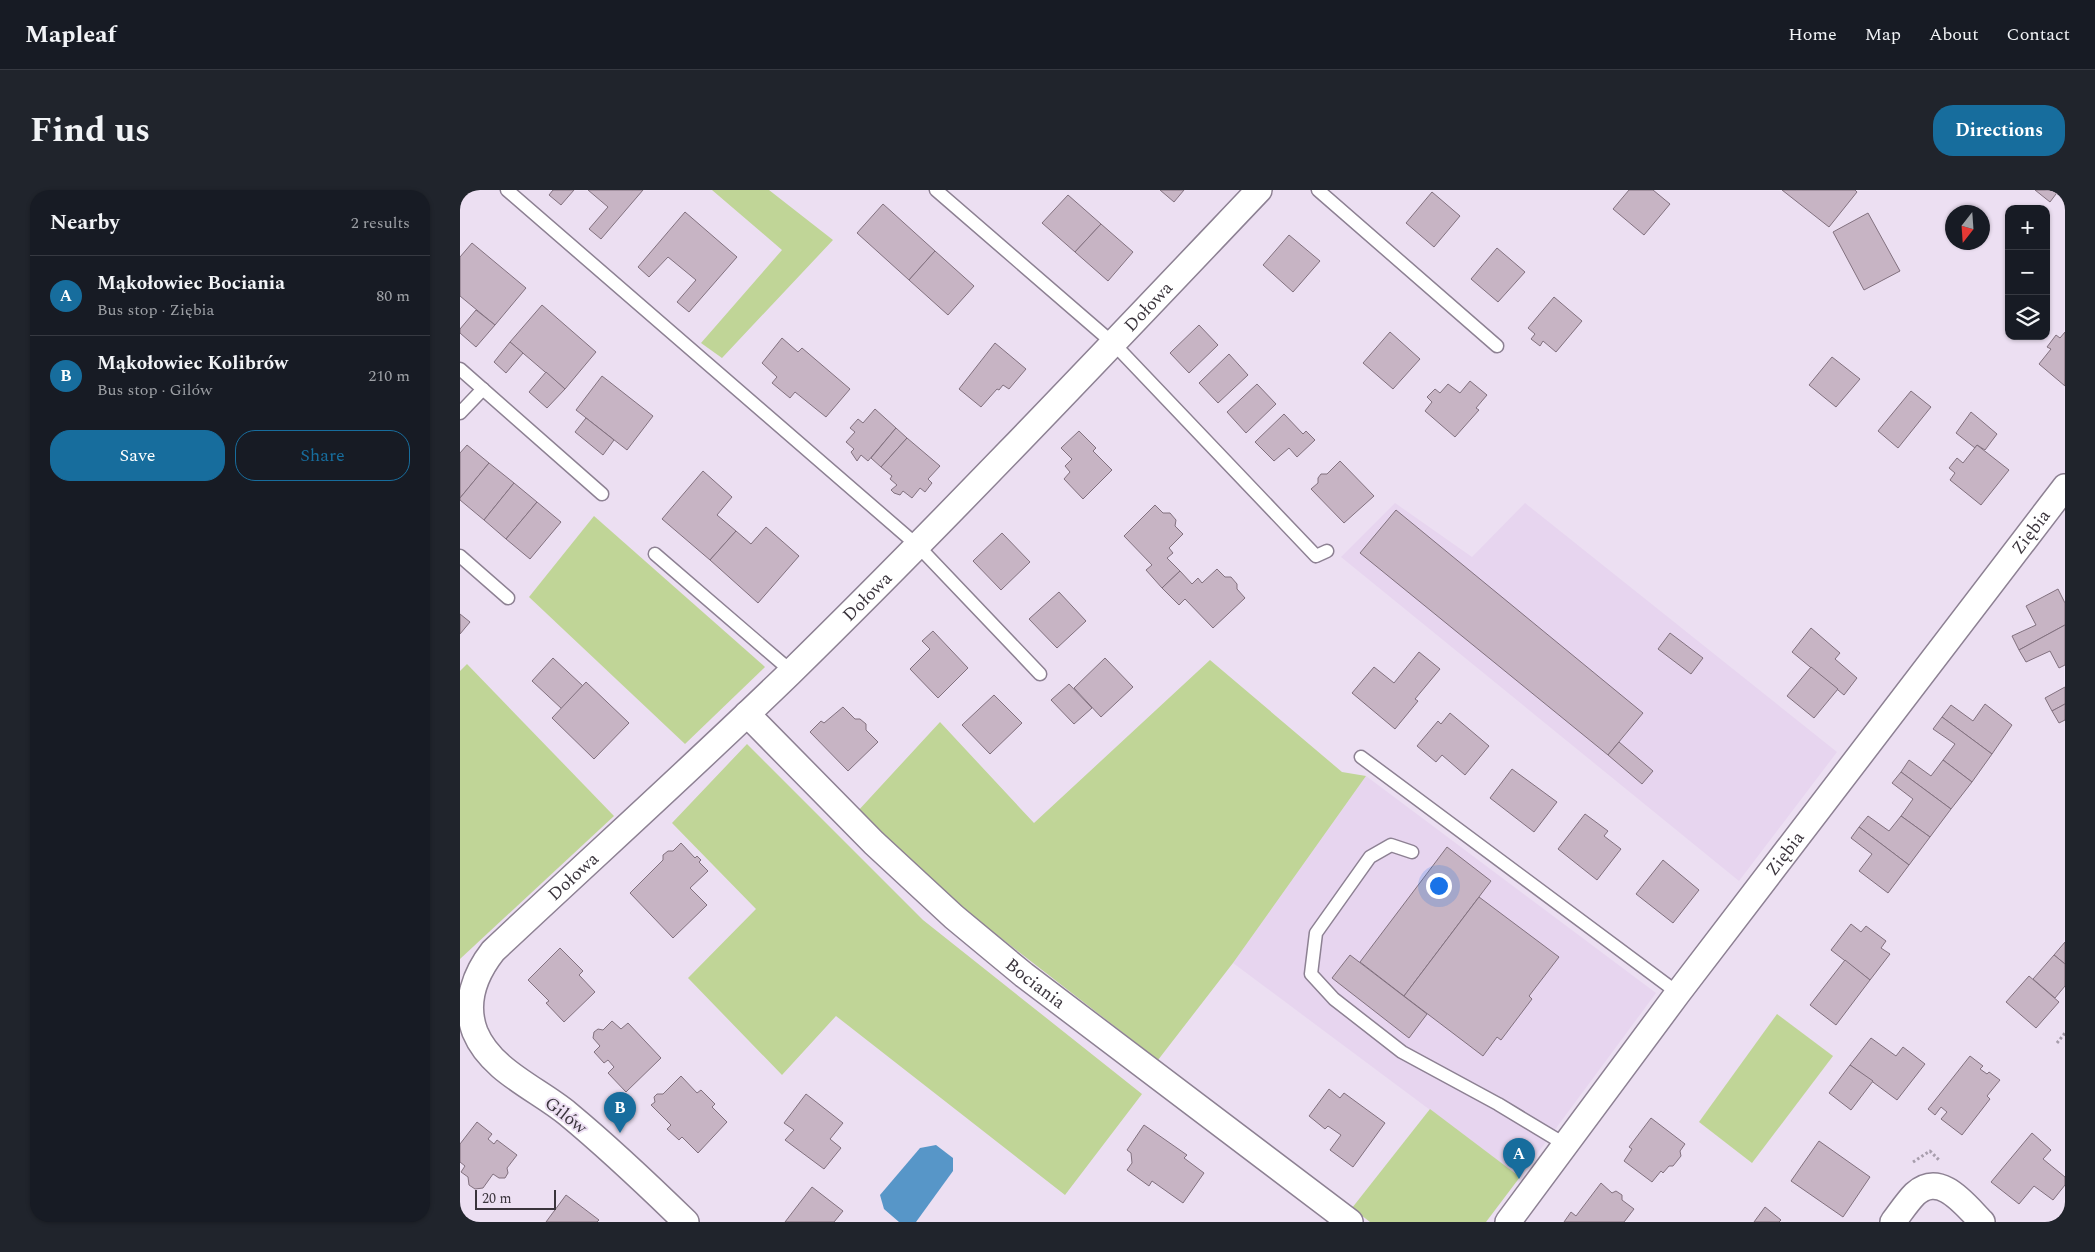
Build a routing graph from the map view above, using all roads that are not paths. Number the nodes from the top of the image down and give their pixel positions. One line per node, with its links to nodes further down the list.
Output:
1 (507, 190): 12 (lane)
2 (936, 190): 5 (lane)
3 (1259, 190): 5 (street, Dołowa)
4 (1318, 190): 6 (lane)
5 (1114, 344): 12 (street, Dołowa); 13 (lane)
6 (1497, 346)
7 (460, 369): 8 (lane)
8 (483, 388): 9 (lane); 11 (lane)
9 (460, 414)
10 (2065, 487): 22 (street, Ziębia)
11 (602, 494)
12 (918, 546): 17 (street, Dołowa); 18 (lane)
13 (1327, 551)
14 (655, 554): 17 (lane)
15 (460, 556): 16 (lane)
16 (508, 598)
17 (791, 671): 19 (street, Dołowa)
18 (1040, 674)
19 (747, 714): 23 (street, Dołowa); 26 (street, Bociania)
20 (1361, 757): 22 (lane)
21 (1412, 852): 24 (lane)
22 (1678, 993): 24 (street, Ziębia)
23 (469, 1014): 25 (street, Gilów)
24 (1566, 1145): 27 (street, Ziębia)
25 (683, 1221)
26 (1350, 1222)
27 (1508, 1222)
28 (1893, 1222): 29 (street)
29 (1982, 1222)

